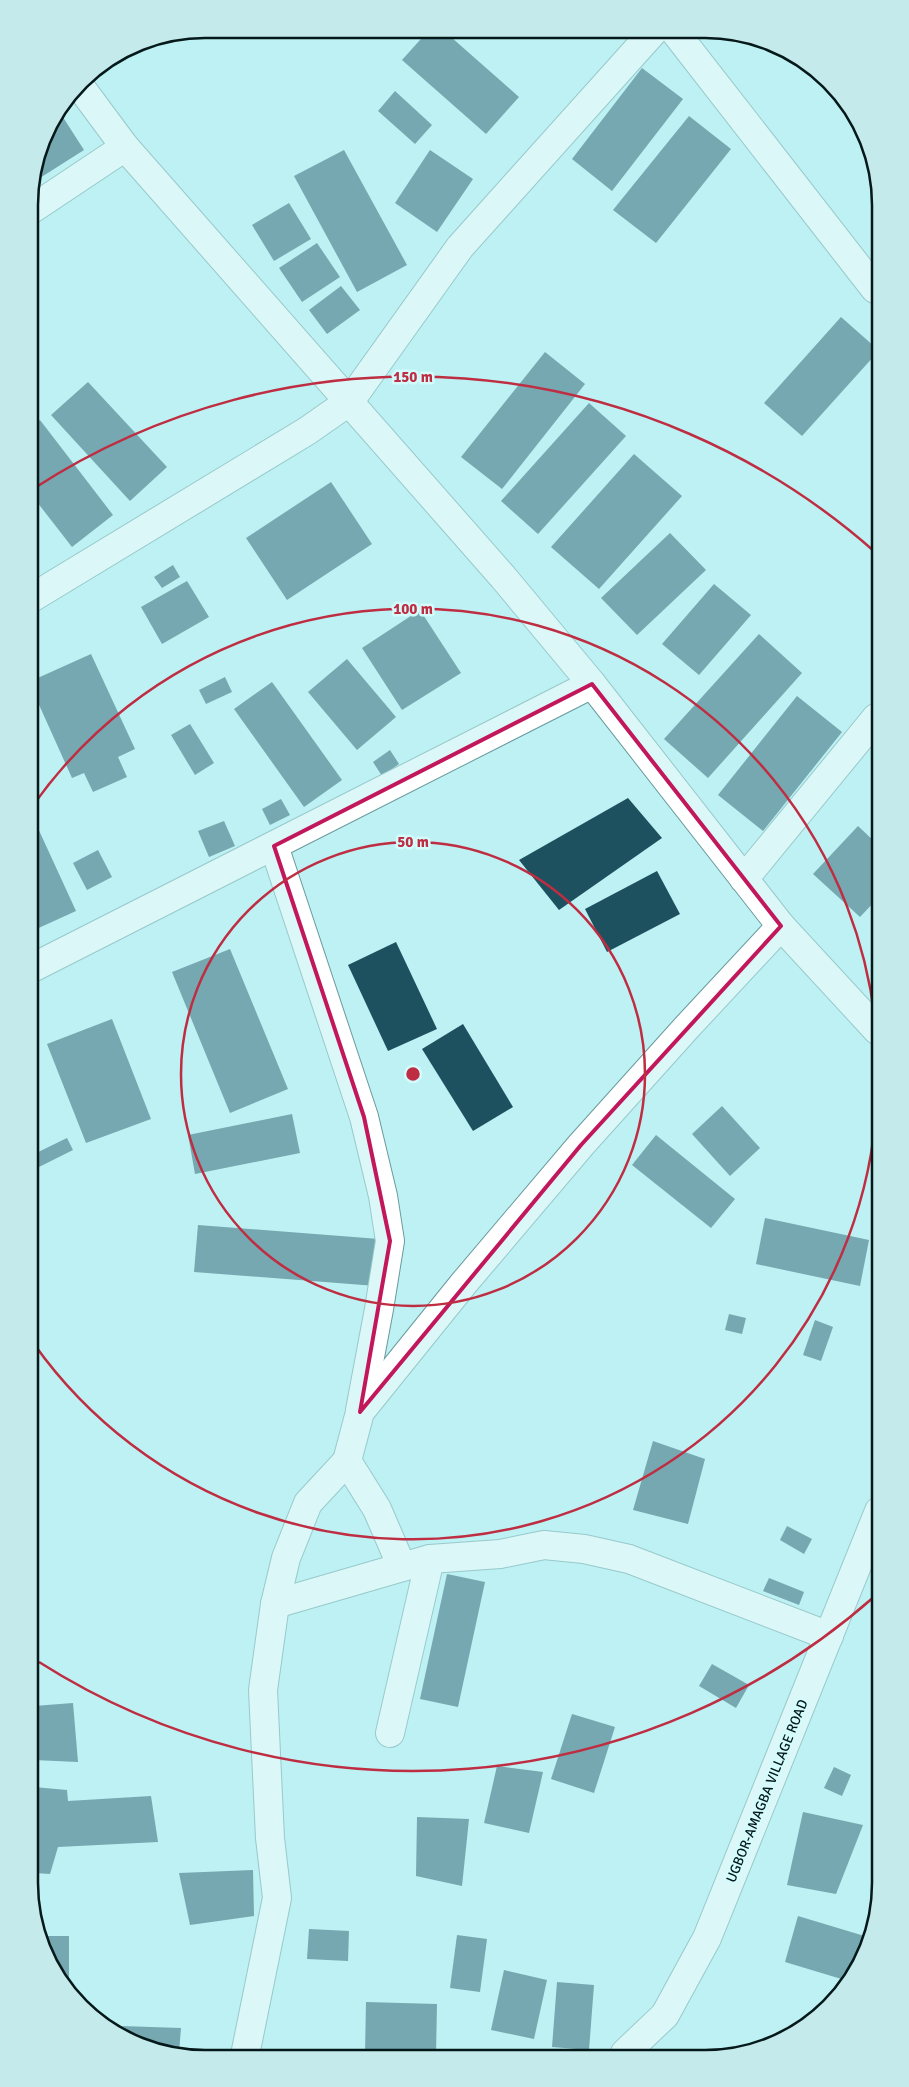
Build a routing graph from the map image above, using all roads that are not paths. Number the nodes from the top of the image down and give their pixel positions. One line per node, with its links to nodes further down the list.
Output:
1 (647, 38): 7 (street)
2 (680, 38): 6 (street)
3 (83, 90): 4 (street)
4 (125, 147): 5 (street); 7 (street)
5 (38, 205)
6 (872, 284)
7 (350, 401): 8 (street); 9 (street)
8 (38, 594)
9 (592, 684): 11 (street); 12 (street)
10 (872, 723): 12 (street)
11 (274, 846): 14 (street); 16 (street)
12 (744, 879): 13 (street)
13 (781, 926): 15 (street); 16 (street)
14 (38, 965)
15 (872, 1024)
16 (360, 1412): 17 (street)
17 (347, 1461): 20 (street); 21 (street)
18 (871, 1530): 22 (street, UGBOR-AMAGBA VILLAGE ROAD)
19 (430, 1559): 20 (street); 22 (street); 23 (street)
20 (402, 1567): 21 (street)
21 (275, 1604): 24 (street)
22 (829, 1636): 25 (street, UGBOR-AMAGBA VILLAGE ROAD)
23 (390, 1734)
24 (246, 2050)
25 (628, 2050)

